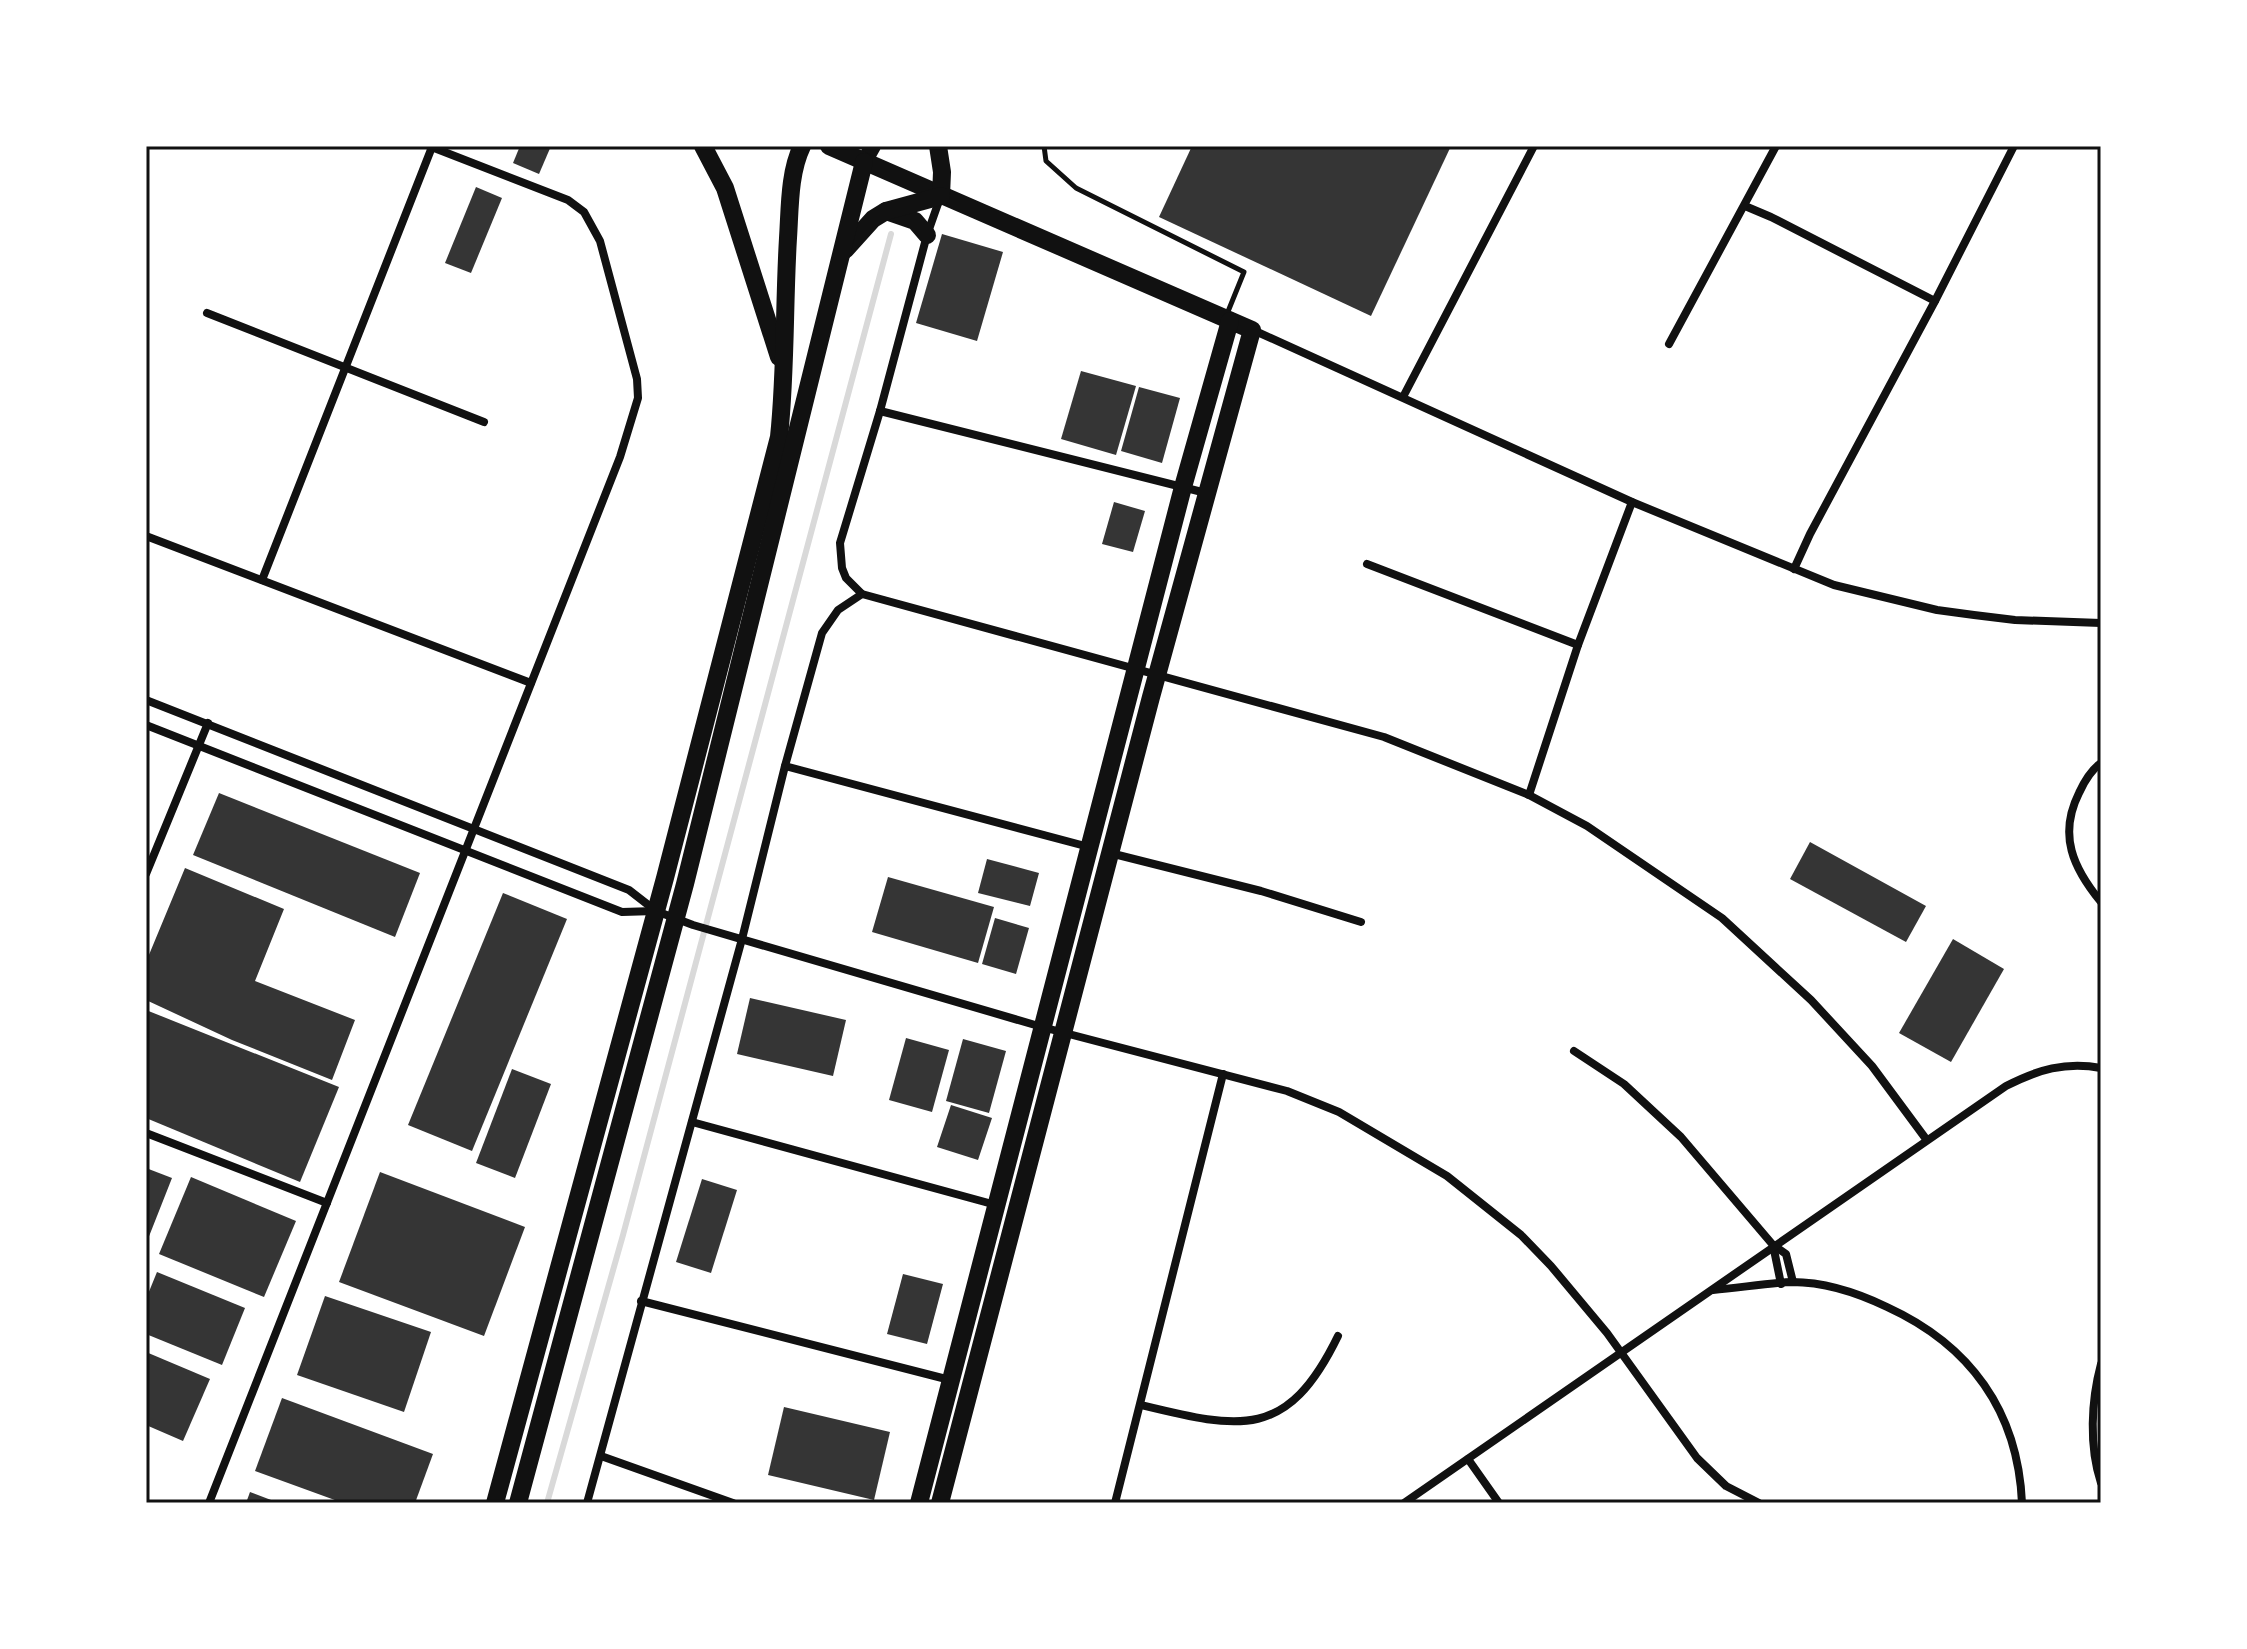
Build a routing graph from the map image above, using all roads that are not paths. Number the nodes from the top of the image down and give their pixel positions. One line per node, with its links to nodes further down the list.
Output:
1 (430, 146): 21 (street); 38 (street)
2 (703, 146): 22 (main road)
3 (802, 146): 22 (main road)
4 (829, 146): 10 (main road)
5 (938, 146): 11 (main road)
6 (1044, 146): 18 (lane)
7 (1534, 146): 23 (street)
8 (1776, 146): 12 (street)
9 (2014, 146): 16 (street)
10 (866, 151): 11 (main road); 15 (main road)
11 (941, 196): 13 (main road); 14 (street); 18 (main road)
12 (1745, 206): 16 (street); 20 (street)
13 (886, 211): 14 (main road); 15 (main road)
14 (927, 235): 24 (street)
15 (842, 253): 53 (main road)
16 (1935, 301): 31 (street)
17 (207, 313): 21 (street)
18 (1227, 320): 19 (main road); 26 (main road)
19 (1252, 330): 23 (street); 27 (main road)
20 (1669, 344)
21 (347, 367): 25 (street); 32 (street)
22 (783, 369): 52 (main road)
23 (1403, 397): 28 (street)
24 (880, 411): 26 (street); 33 (street)
25 (484, 422)
26 (1183, 487): 27 (street); 36 (main road)
27 (1206, 493): 37 (main road)
28 (1632, 502): 31 (street); 35 (street)
29 (146, 536): 32 (street)
30 (1367, 564): 35 (street)
31 (1794, 569): 34 (street)
32 (262, 580): 38 (street)
33 (862, 594): 36 (street); 44 (street)
34 (2101, 623)
35 (1578, 645): 45 (street)
36 (1136, 669): 37 (street); 47 (main road)
37 (1157, 675): 45 (street); 49 (main road)
38 (531, 683): 46 (street)
39 (146, 700): 40 (street)
40 (208, 723): 42 (street); 46 (street)
41 (146, 725): 42 (street)
42 (199, 744): 48 (street); 50 (street)
43 (2101, 763): 51 (street)
44 (785, 766): 47 (street); 55 (street)
45 (1529, 795): 63 (street)
46 (475, 827): 48 (street); 52 (street)
47 (1091, 847): 49 (street); 56 (main road)
48 (466, 850): 52 (street); 64 (street)
49 (1111, 853): 54 (street); 57 (main road)
50 (146, 874)
51 (2101, 902)
52 (656, 911): 53 (street); 82 (main road)
53 (684, 922): 55 (street); 83 (main road)
54 (1361, 922)
55 (741, 939): 56 (street); 61 (street)
56 (1042, 1027): 57 (street); 65 (main road)
57 (1063, 1033): 60 (street); 66 (main road)
58 (1574, 1051): 67 (street)
59 (2101, 1068): 63 (street)
60 (1223, 1074): 73 (street); 77 (street)
61 (692, 1122): 65 (street); 71 (street)
62 (146, 1133): 64 (street)
63 (1926, 1139): 67 (street)
64 (327, 1203): 81 (street)
65 (997, 1205): 66 (street); 75 (main road)
66 (1018, 1210): 76 (main road)
67 (1773, 1245): 68 (street); 69 (street); 70 (street)
68 (1793, 1282): 69 (street); 92 (street)
69 (1781, 1284): 70 (street)
70 (1712, 1291): 73 (street)
71 (641, 1301): 75 (street); 78 (street)
72 (1338, 1336): 77 (street)
73 (1622, 1352): 79 (street); 91 (street)
74 (2101, 1364): 80 (street)
75 (949, 1380): 76 (street); 86 (main road)
76 (970, 1386): 87 (main road)
77 (1141, 1405): 88 (street)
78 (601, 1456): 84 (street); 85 (street)
79 (1468, 1459): 89 (street); 90 (street)
80 (2101, 1483)
81 (209, 1501)
82 (495, 1503)
83 (518, 1503)
84 (587, 1503)
85 (733, 1503)
86 (919, 1503)
87 (940, 1503)
88 (1115, 1503)
89 (1404, 1503)
90 (1499, 1503)
91 (1759, 1503)
92 (2022, 1503)

